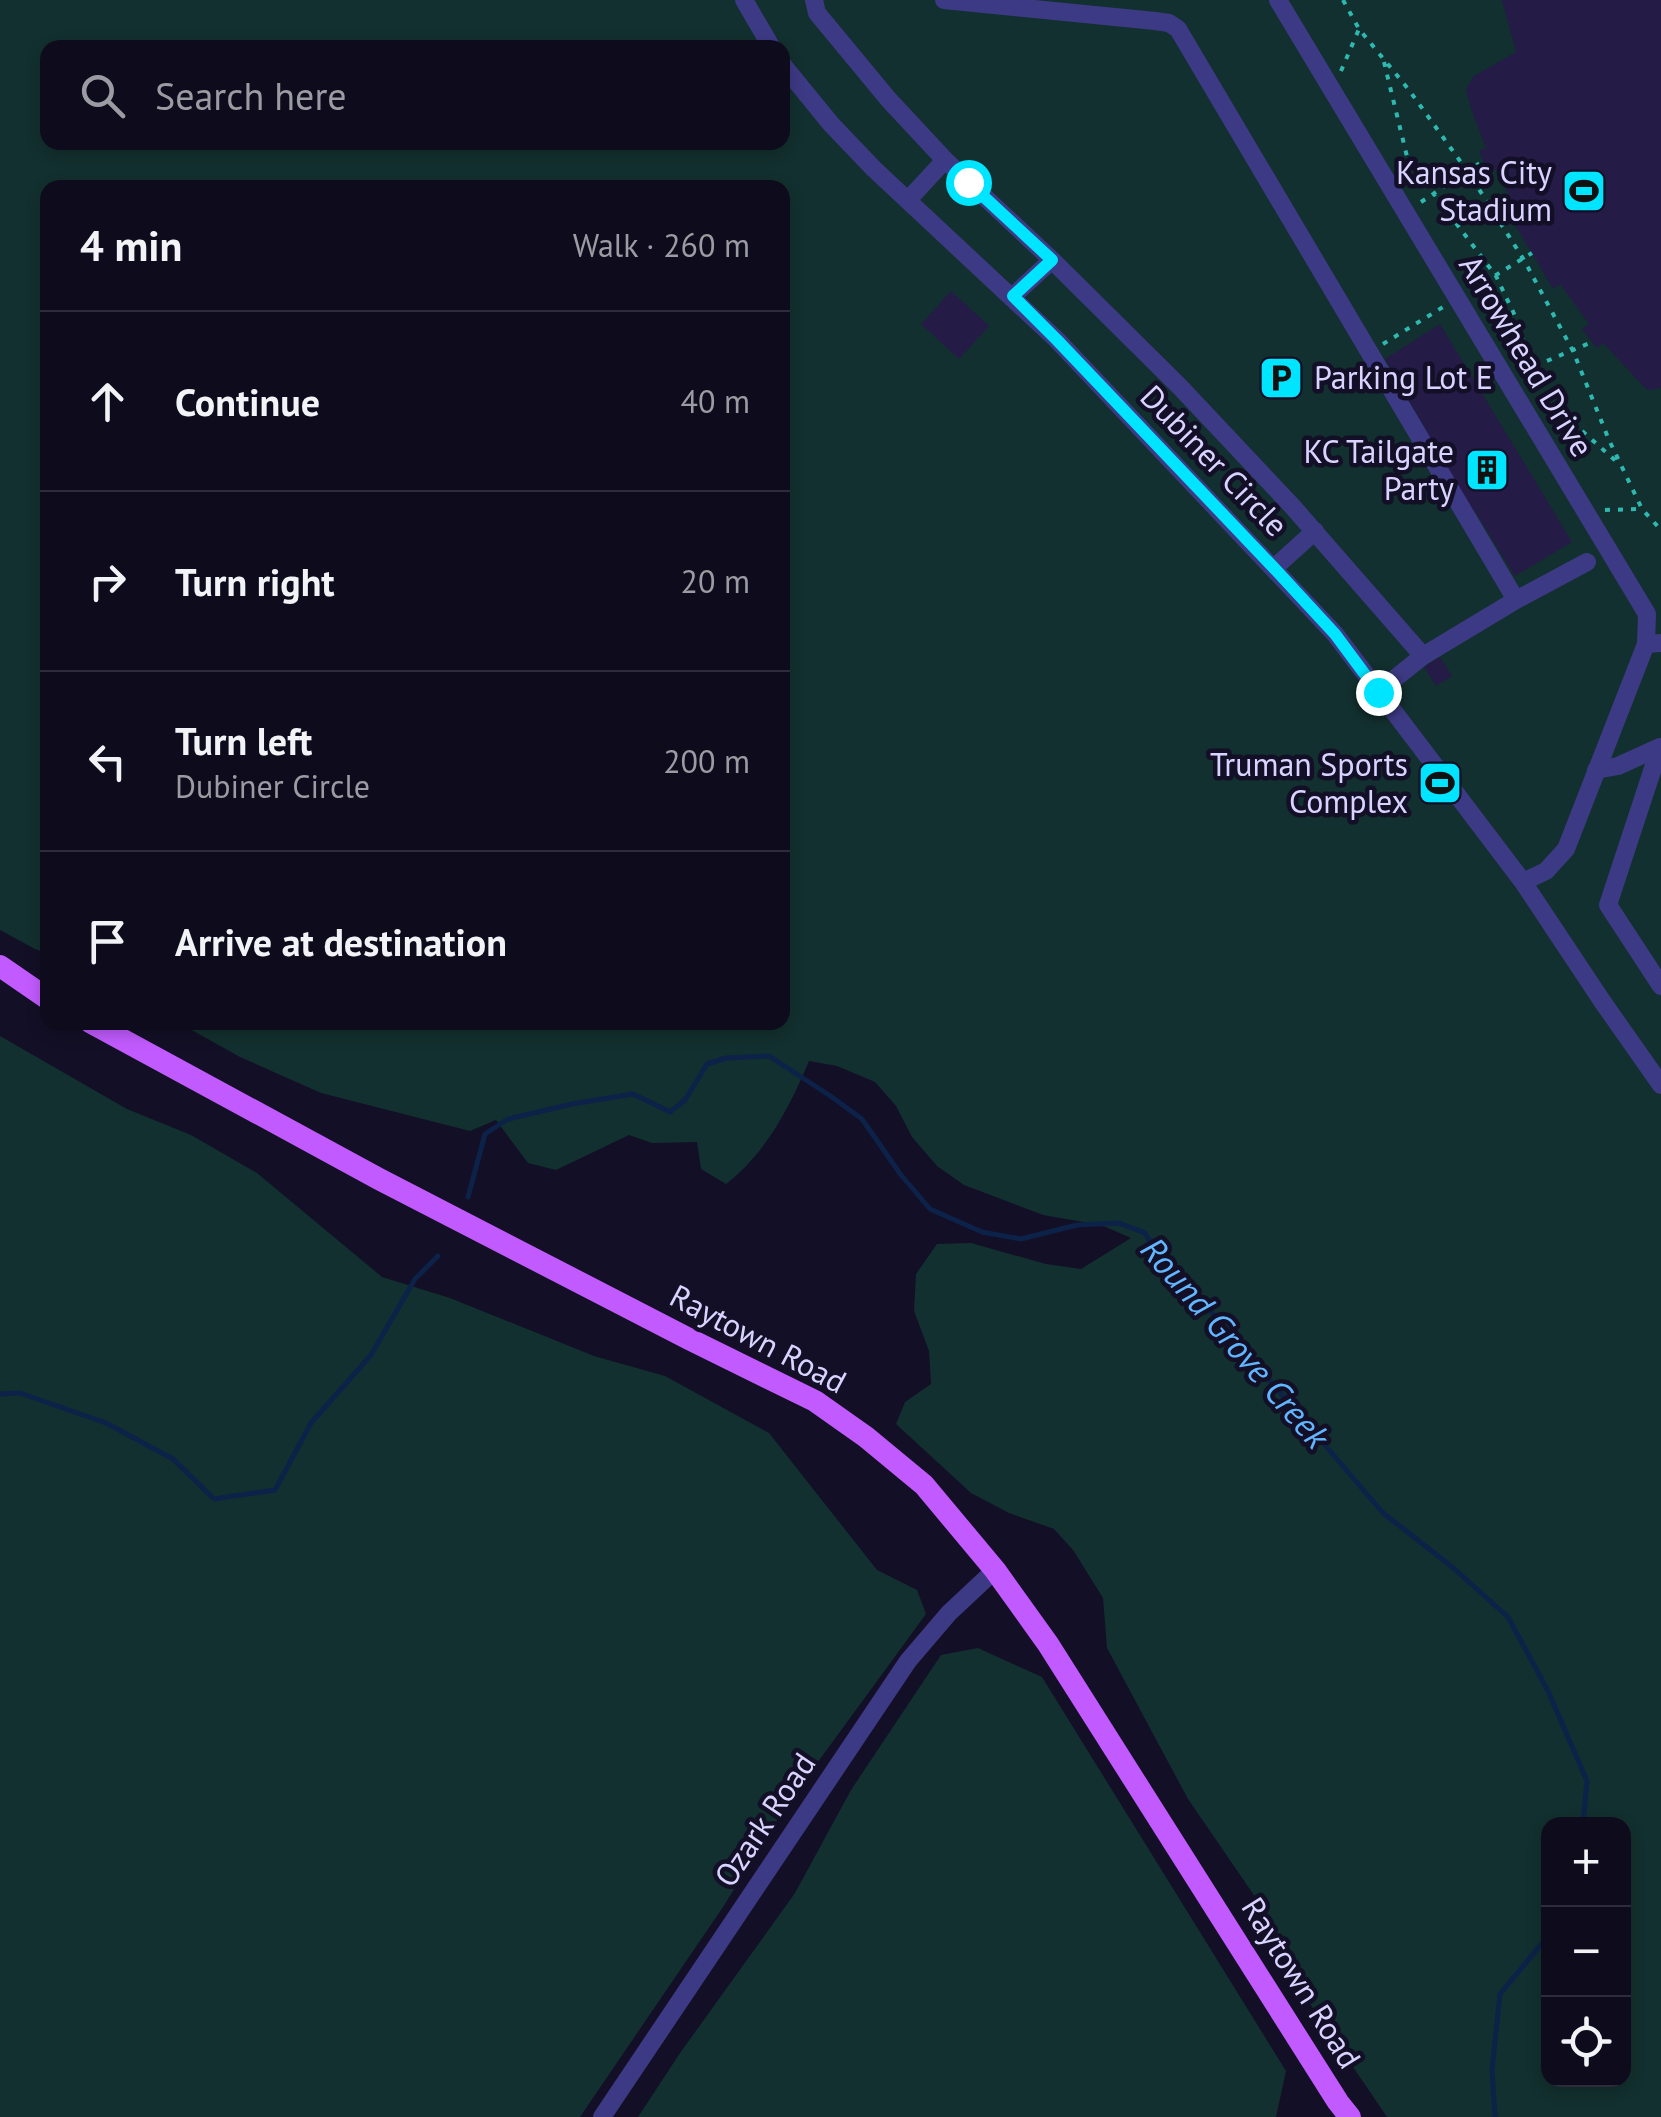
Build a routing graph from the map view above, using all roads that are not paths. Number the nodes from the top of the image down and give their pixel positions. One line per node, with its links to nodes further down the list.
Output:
1 (744, 0): 5 (street)
2 (814, 0): 7 (street)
3 (944, 0): 14 (street)
4 (1278, 0): 15 (street, Arrowhead Drive)
5 (767, 40)
6 (790, 74): 8 (street, Dubiner Circle)
7 (944, 160): 8 (street); 9 (street)
8 (908, 200): 10 (street, Dubiner Circle)
9 (1052, 260): 10 (street); 11 (street)
10 (1013, 296): 13 (street, Dubiner Circle)
11 (1314, 531): 13 (street); 16 (street)
12 (1588, 562): 14 (street)
13 (1274, 568): 17 (street, Dubiner Circle)
14 (1516, 600): 16 (street)
15 (1653, 643): 18 (street)
16 (1423, 656): 17 (street)
17 (1378, 692): 19 (street, Dubiner Circle)
18 (1596, 770): 19 (street); 21 (street)
19 (1523, 882): 24 (street, Dubiner Circle)
20 (0, 966): 22 (main road)
21 (1661, 986)
22 (40, 994)
23 (105, 1030): 25 (main road, Raytown Road)
24 (1661, 1085)
25 (994, 1570): 26 (street, Ozark Road); 27 (main road, Raytown Road)
26 (602, 2117)
27 (1350, 2117)

